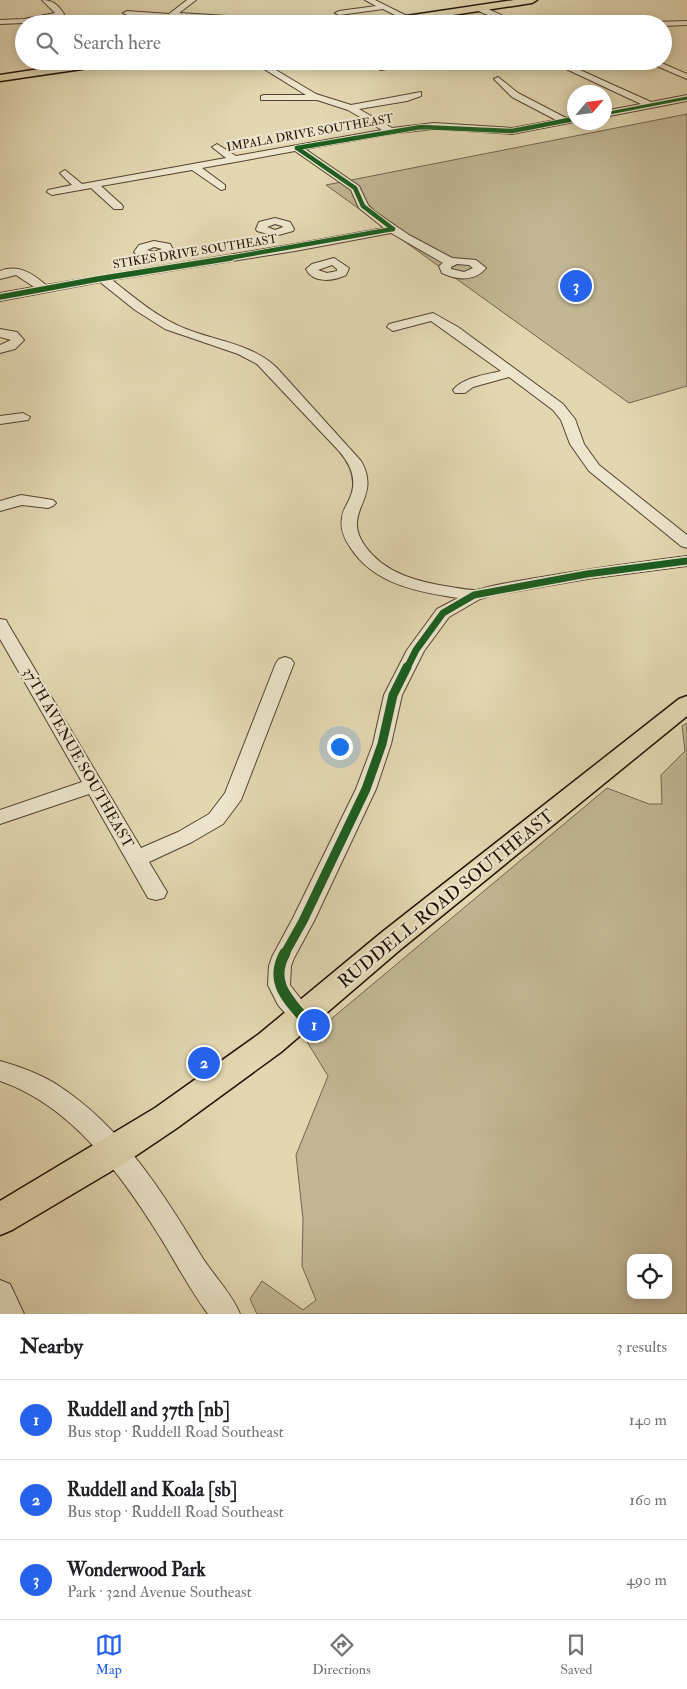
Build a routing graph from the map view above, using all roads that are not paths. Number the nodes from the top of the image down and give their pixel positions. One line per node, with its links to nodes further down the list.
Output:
1 (46, 0): 9 (street)
2 (192, 0): 10 (street)
3 (369, 0): 5 (street)
4 (532, 0): 6 (main road)
5 (384, 7): 8 (street); 11 (street)
6 (478, 8): 12 (main road); 13 (street)
7 (127, 13): 10 (street)
8 (339, 13)
9 (56, 15)
10 (171, 15)
11 (401, 15)
12 (429, 15)
13 (495, 15)
14 (0, 22): 15 (street)
15 (15, 22)
16 (672, 23): 17 (street)
17 (687, 23)
18 (679, 64): 19 (street)
19 (672, 65)
20 (47, 70): 25 (main road)
21 (271, 70): 29 (street)
22 (573, 70): 31 (street)
23 (671, 70): 24 (street)
24 (687, 77)
25 (0, 78)
26 (498, 79): 34 (street)
27 (418, 94): 32 (street)
28 (264, 98): 29 (street)
29 (320, 98): 32 (street)
30 (687, 98): 31 (street)
31 (650, 105): 33 (street)
32 (351, 108): 36 (street)
33 (612, 112)
34 (567, 119)
35 (567, 121): 36 (street, IMPALA DRIVE SOUTHEAST)
36 (390, 131): 38 (street, IMPALA DRIVE SOUTHEAST)
37 (217, 147): 39 (street)
38 (297, 148): 39 (street, IMPALA DRIVE SOUTHEAST); 50 (street)
39 (234, 159): 41 (street, IMPALA DRIVE SOUTHEAST)
40 (150, 164): 43 (street)
41 (195, 166): 43 (street, IMPALA DRIVE SOUTHEAST); 46 (street)
42 (65, 173): 45 (street)
43 (161, 173): 44 (street, IMPALA DRIVE SOUTHEAST)
44 (94, 185): 45 (street, IMPALA DRIVE SOUTHEAST); 48 (street)
45 (80, 187): 47 (street, IMPALA DRIVE SOUTHEAST)
46 (221, 187)
47 (52, 192)
48 (118, 207)
49 (289, 228): 51 (street)
50 (393, 229): 51 (street, STIKES DRIVE SOUTHEAST); 54 (street)
51 (311, 245): 53 (street); 55 (street, STIKES DRIVE SOUTHEAST)
52 (159, 255): 55 (street)
53 (334, 260)
54 (450, 262)
55 (170, 267): 57 (street, STIKES DRIVE SOUTHEAST)
56 (0, 276): 59 (street)
57 (102, 278): 59 (street, STIKES DRIVE SOUTHEAST); 73 (street)
58 (0, 283): 60 (street)
59 (43, 288): 60 (street, STIKES DRIVE SOUTHEAST)
60 (12, 294): 61 (street, STIKES DRIVE SOUTHEAST)
61 (0, 297)
62 (393, 327): 65 (street)
63 (0, 334): 64 (street)
64 (0, 349)
65 (511, 372): 66 (street); 71 (street)
66 (460, 390)
67 (23, 417): 68 (street)
68 (0, 420)
69 (48, 503): 70 (street)
70 (0, 506)
71 (687, 543)
72 (687, 561): 73 (street)
73 (474, 595): 81 (street)
74 (0, 624): 77 (street, 37TH AVENUE SOUTHEAST)
75 (285, 663): 79 (street)
76 (687, 704): 81 (main road, RUDDELL ROAD SOUTHEAST)
77 (93, 786): 78 (street); 79 (street, 37TH AVENUE SOUTHEAST)
78 (0, 817)
79 (136, 859): 80 (street, 37TH AVENUE SOUTHEAST)
80 (156, 892)
81 (302, 1016): 83 (main road, RUDDELL ROAD SOUTHEAST)
82 (0, 1071): 83 (street)
83 (113, 1152): 84 (main road, RUDDELL ROAD SOUTHEAST); 87 (street)
84 (0, 1219)
85 (0, 1294): 86 (street)
86 (10, 1314)
87 (226, 1314)

